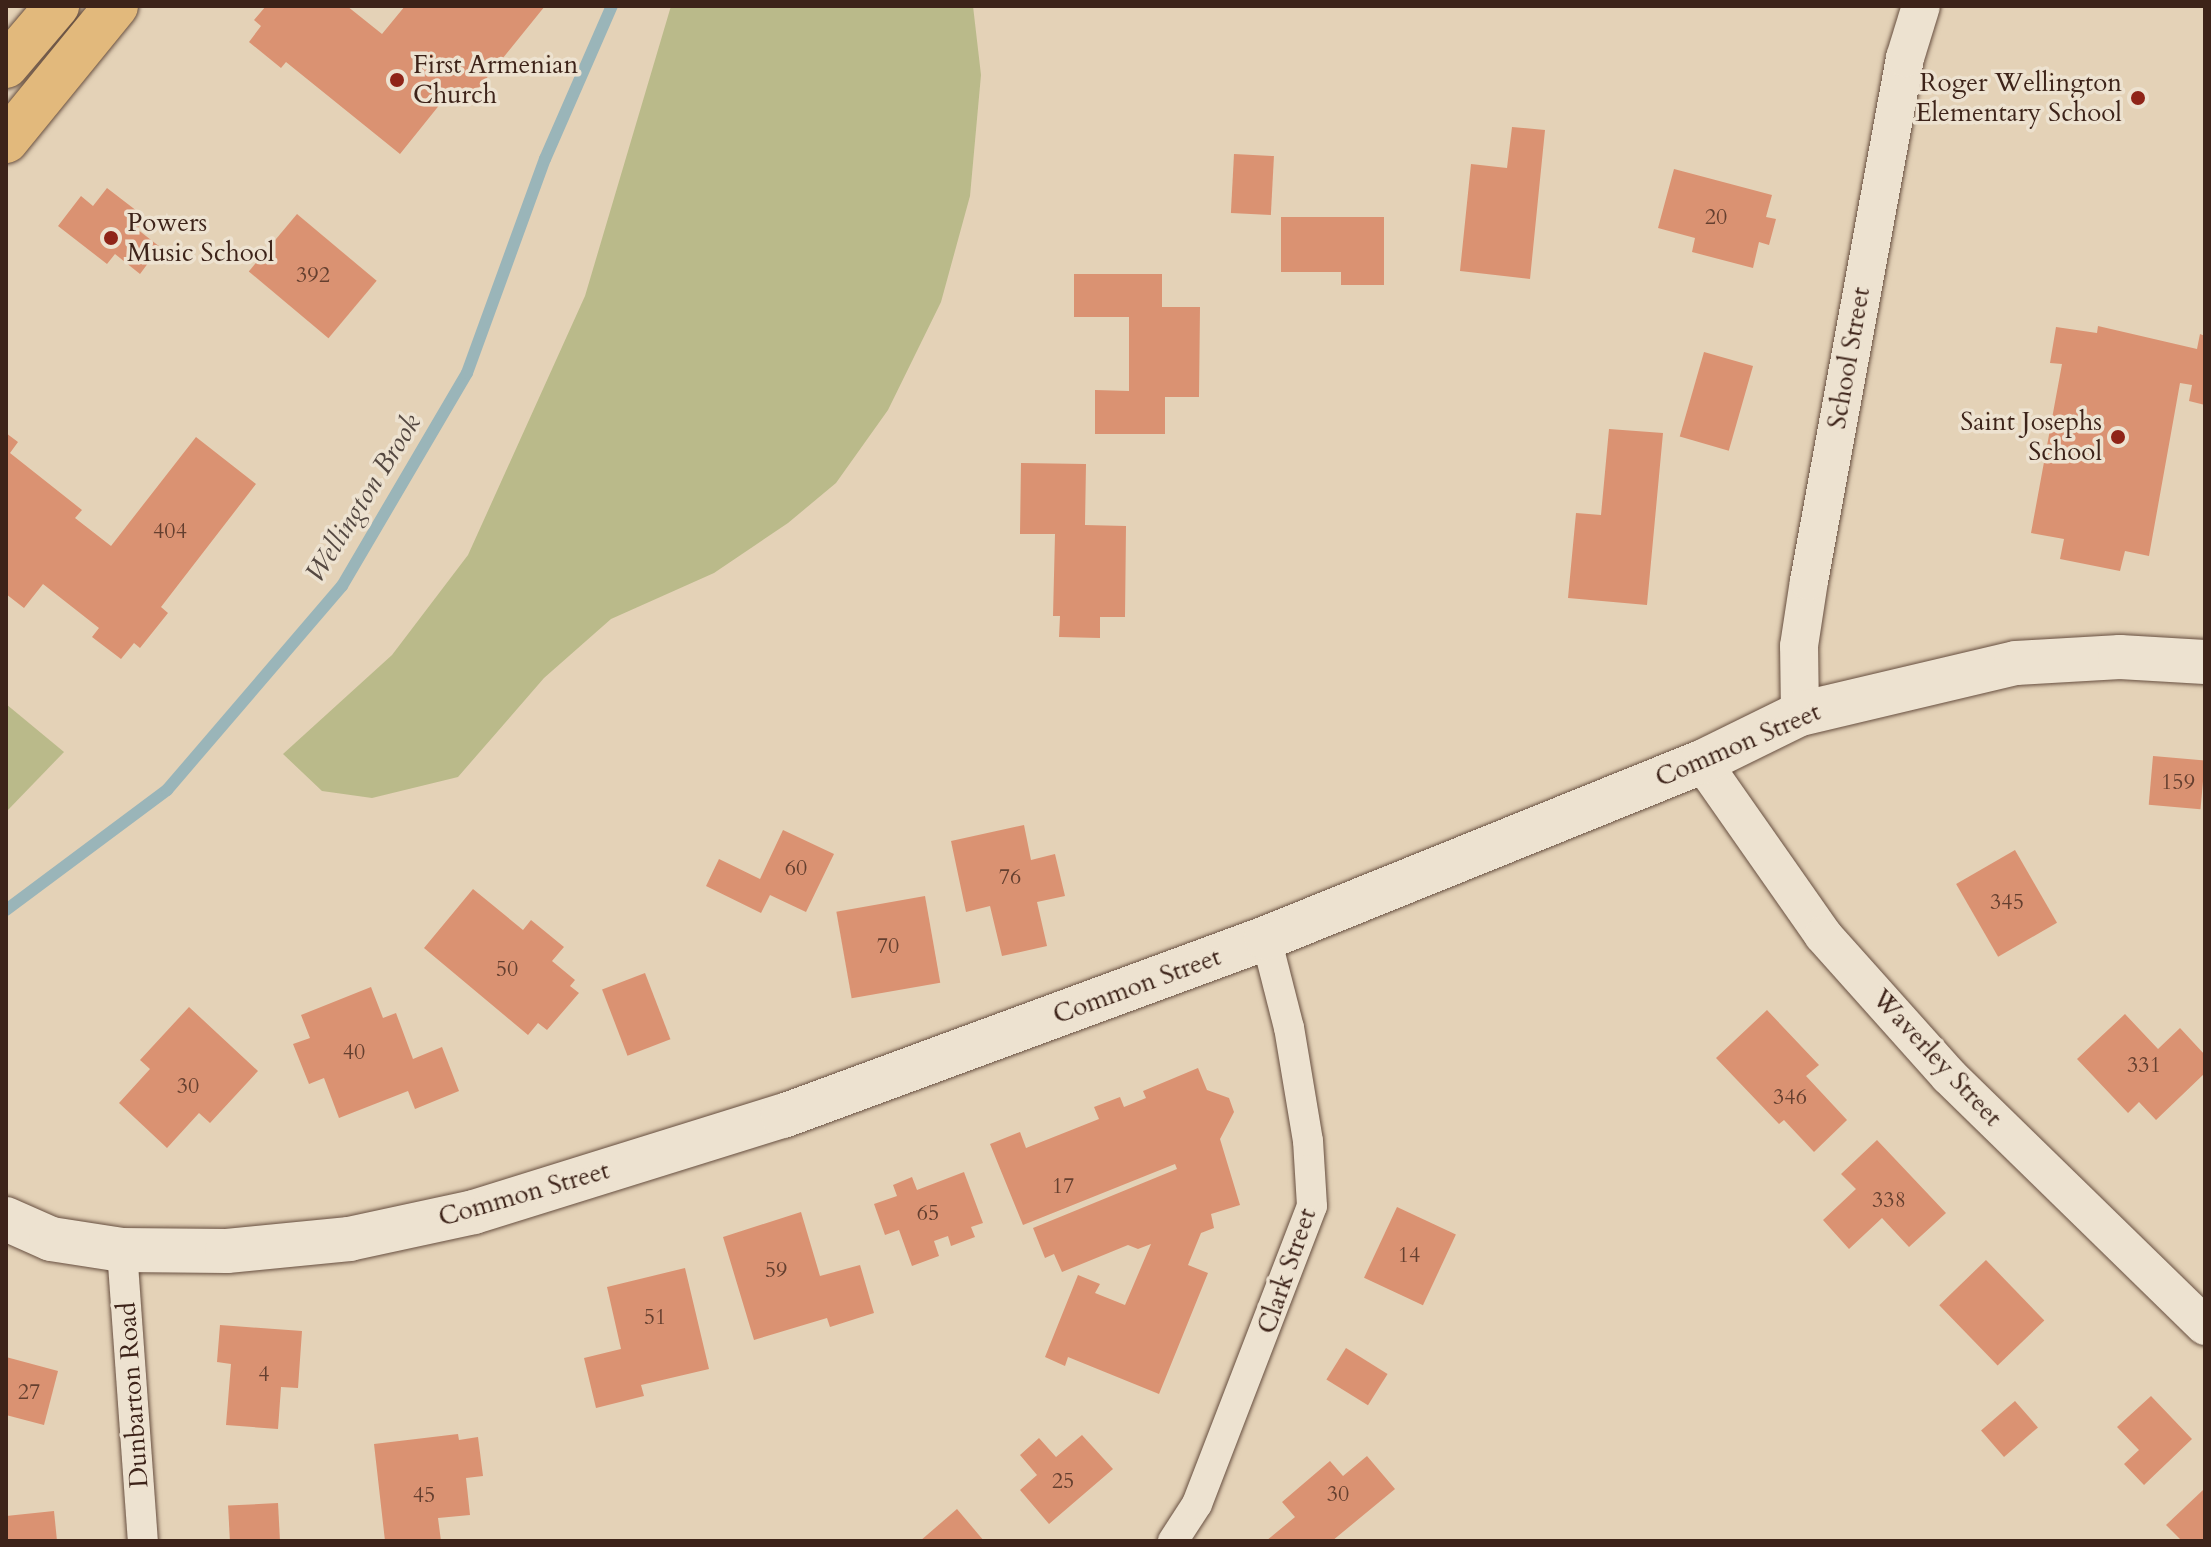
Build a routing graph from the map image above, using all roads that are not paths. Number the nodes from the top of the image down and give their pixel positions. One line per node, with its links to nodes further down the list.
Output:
1 (57, 6): 4 (main road)
2 (116, 6): 5 (main road)
3 (1921, 6): 7 (street, School Street)
4 (6, 66)
5 (6, 141)
6 (2205, 662): 7 (main road, Common Street)
7 (1800, 714): 8 (main road, Common Street)
8 (1702, 762): 9 (main road, Common Street); 14 (street, Waverley Street)
9 (1266, 938): 13 (main road, Common Street); 16 (street, Clark Street)
10 (6, 1219): 12 (main road, Common Street)
11 (6, 1235): 12 (street, Common Street)
12 (51, 1239): 13 (main road, Common Street)
13 (122, 1250): 15 (street, Dunbarton Road)
14 (2205, 1326)
15 (143, 1541)
16 (1173, 1541)

